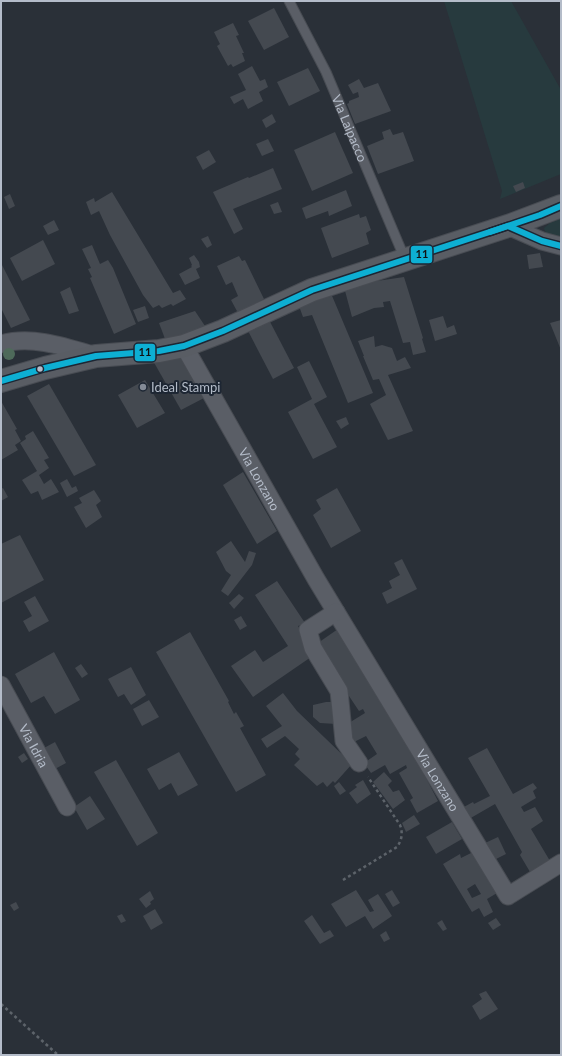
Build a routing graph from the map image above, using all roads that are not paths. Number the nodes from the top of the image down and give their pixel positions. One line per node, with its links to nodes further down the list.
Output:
1 (289, 1): 5 (lane, Via Laipacco)
2 (561, 206): 3 (street)
3 (505, 228): 4 (street); 5 (street)
4 (561, 246)
5 (406, 259): 7 (street)
6 (1, 344): 8 (street)
7 (184, 346): 8 (street); 10 (street, Via Lonzano)
8 (96, 356): 9 (street)
9 (1, 381)
10 (336, 612): 12 (street); 14 (street, Via Lonzano)
11 (1, 685): 13 (street, Via Idria)
12 (359, 763)
13 (67, 806)
14 (561, 863)

